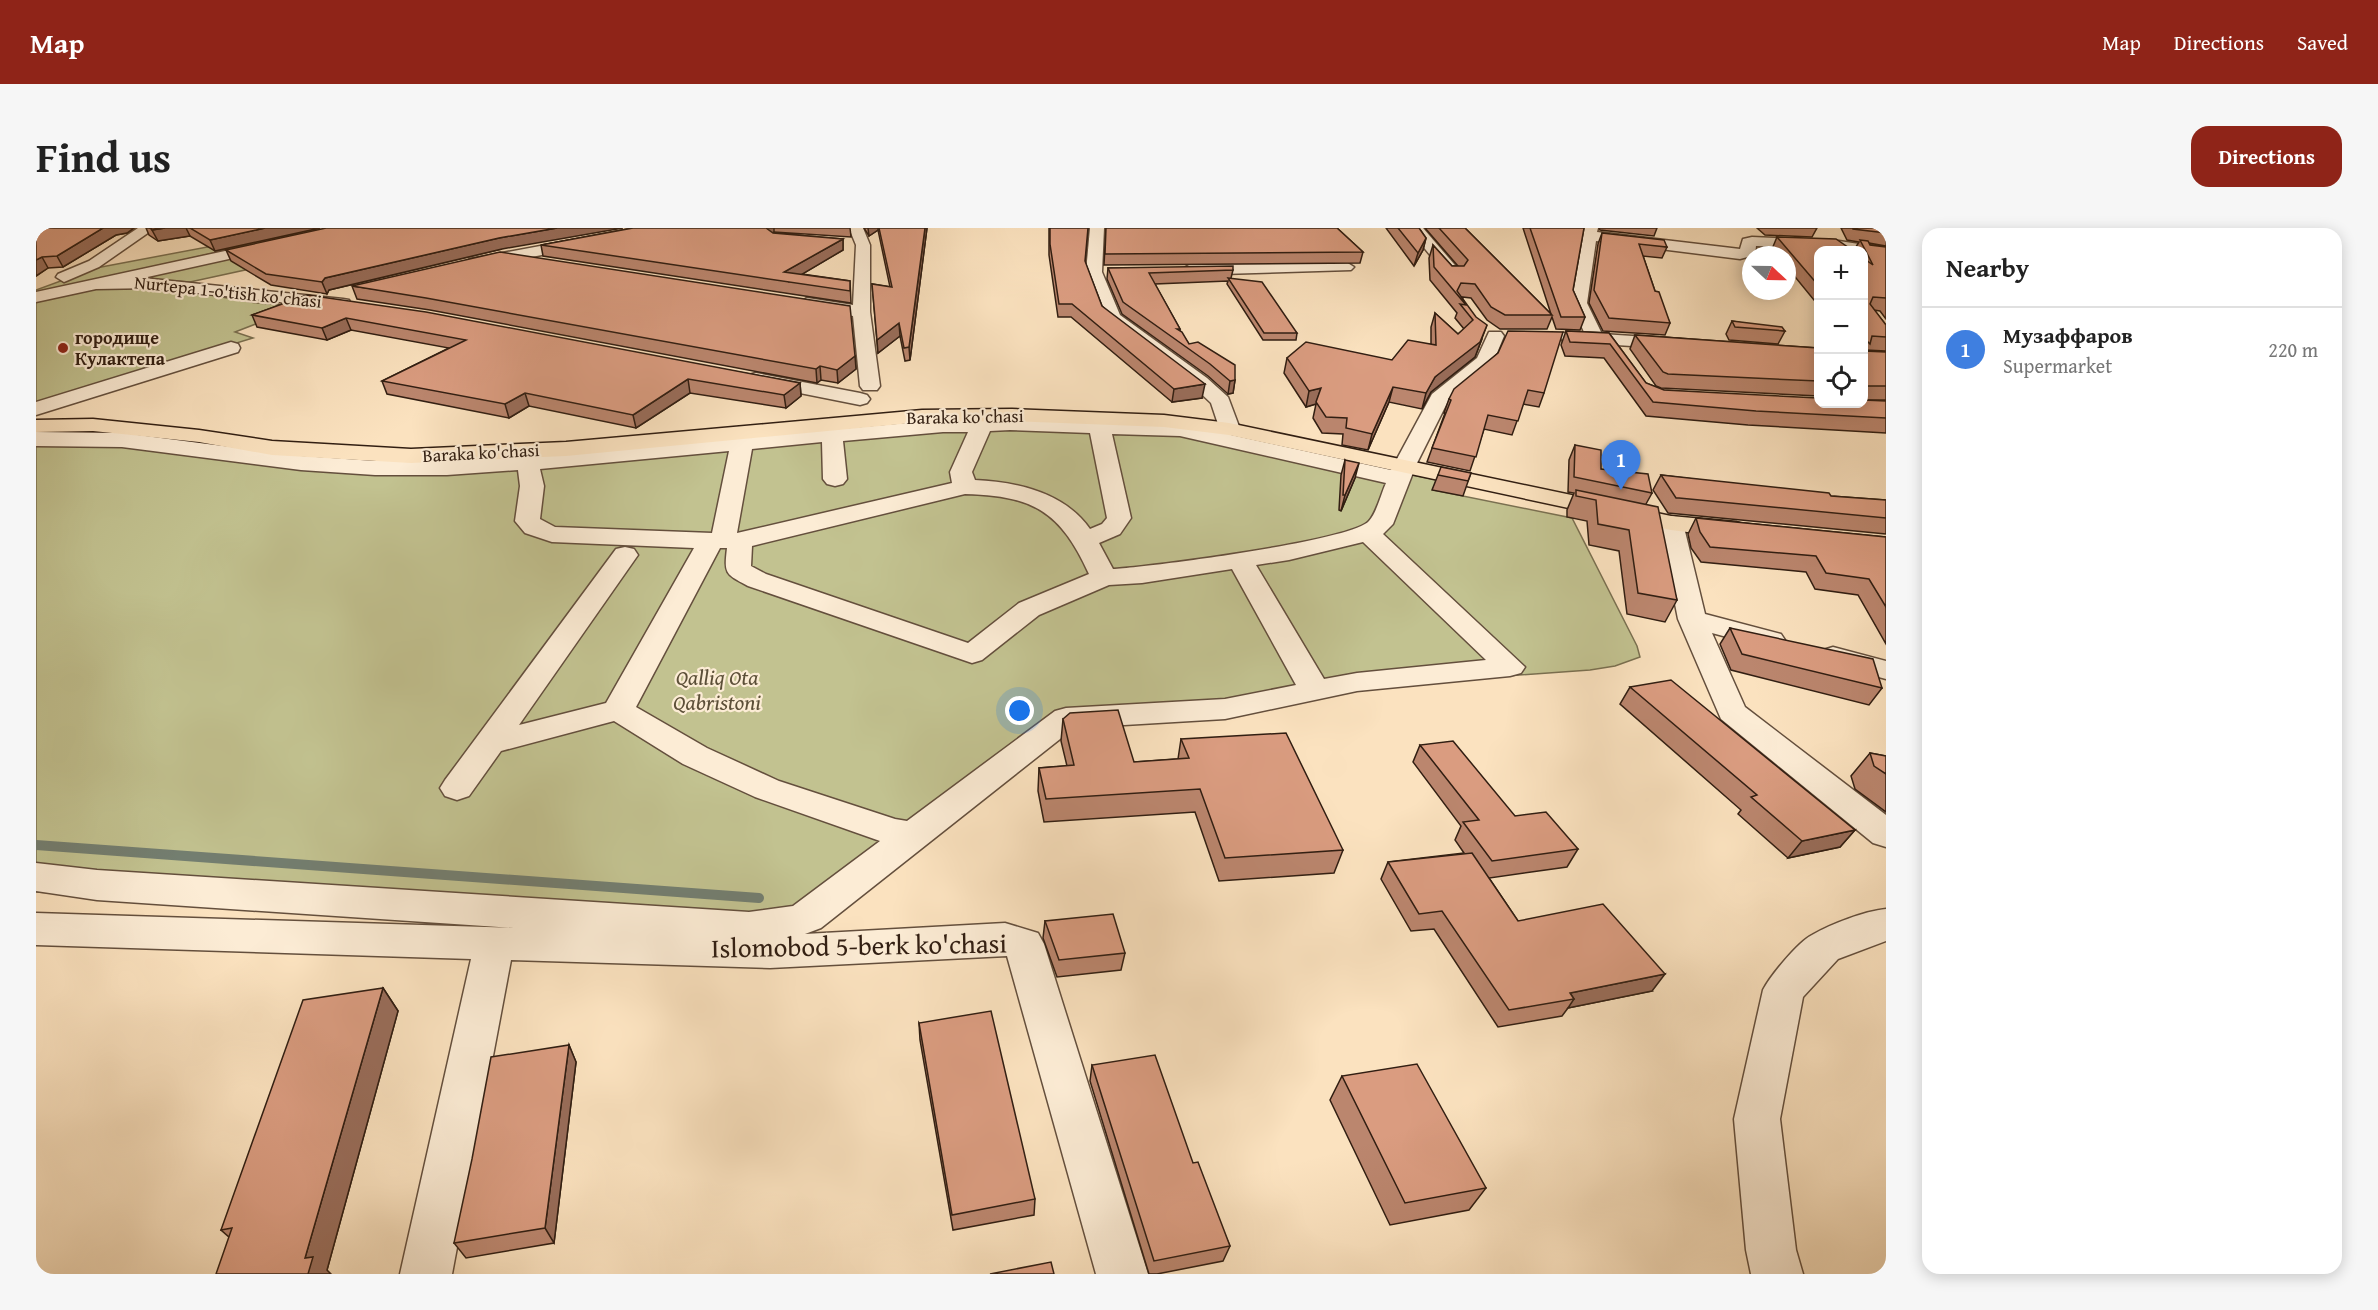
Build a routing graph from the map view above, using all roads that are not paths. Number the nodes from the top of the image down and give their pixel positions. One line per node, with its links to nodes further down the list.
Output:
1 (147, 228): 16 (street)
2 (351, 228): 7 (street)
3 (660, 228): 14 (street)
4 (1087, 228): 5 (street)
5 (1096, 228): 39 (street)
6 (1415, 228): 21 (street)
7 (321, 230): 11 (street); 22 (street)
8 (1591, 232): 13 (street); 30 (street)
9 (857, 239): 27 (street)
10 (227, 241): 12 (street)
11 (342, 242)
12 (184, 249)
13 (1886, 253)
14 (503, 256): 17 (street); 18 (street)
15 (128, 258): 16 (street)
16 (94, 264): 23 (street)
17 (561, 265)
18 (457, 267)
19 (1346, 267): 20 (street)
20 (1174, 271)
21 (1454, 274)
22 (91, 284): 24 (street); 25 (street, Nurtepa 1-o'tish ko'chasi)
23 (36, 286)
24 (36, 297)
25 (358, 299)
26 (791, 301): 27 (street)
27 (861, 312): 34 (street)
28 (1517, 336): 44 (street)
29 (1550, 337): 30 (street)
30 (1603, 338): 31 (street); 33 (street)
31 (1692, 345)
32 (231, 348): 35 (street)
33 (1623, 356)
34 (744, 377)
35 (36, 409)
36 (982, 425): 38 (street); 40 (street); 46 (street)
37 (36, 426): 39 (main road, Baraka ko'chasi)
38 (1100, 428): 44 (street); 50 (street)
39 (1228, 429): 44 (main road, Baraka ko'chasi)
40 (832, 435): 42 (street); 45 (street)
41 (36, 440): 43 (street)
42 (742, 443): 43 (street); 51 (street)
43 (528, 463): 51 (street)
44 (1402, 472): 47 (main road, Baraka ko'chasi); 49 (street)
45 (835, 479)
46 (965, 487): 50 (street); 51 (street)
47 (1671, 524): 48 (main road, Baraka ko'chasi); 55 (street)
48 (1755, 531)
49 (1368, 533): 53 (street); 57 (street)
50 (1085, 540): 54 (street)
51 (725, 541): 54 (street); 58 (street)
52 (625, 555): 59 (street)
53 (1240, 560): 54 (street); 57 (street)
54 (1104, 577)
55 (1692, 619): 56 (street); 61 (street)
56 (1886, 670)
57 (1314, 689): 62 (street)
58 (618, 710): 59 (street); 62 (street)
59 (490, 743): 60 (street)
60 (457, 788)
61 (1886, 834)
62 (915, 836): 63 (street)
63 (36, 877)
64 (1886, 925): 69 (street)
65 (36, 929): 66 (street)
66 (494, 944): 67 (street); 68 (street, Islomobod 5-berk ko'chasi)
67 (426, 1274)
68 (1122, 1274)
69 (1777, 1274)

